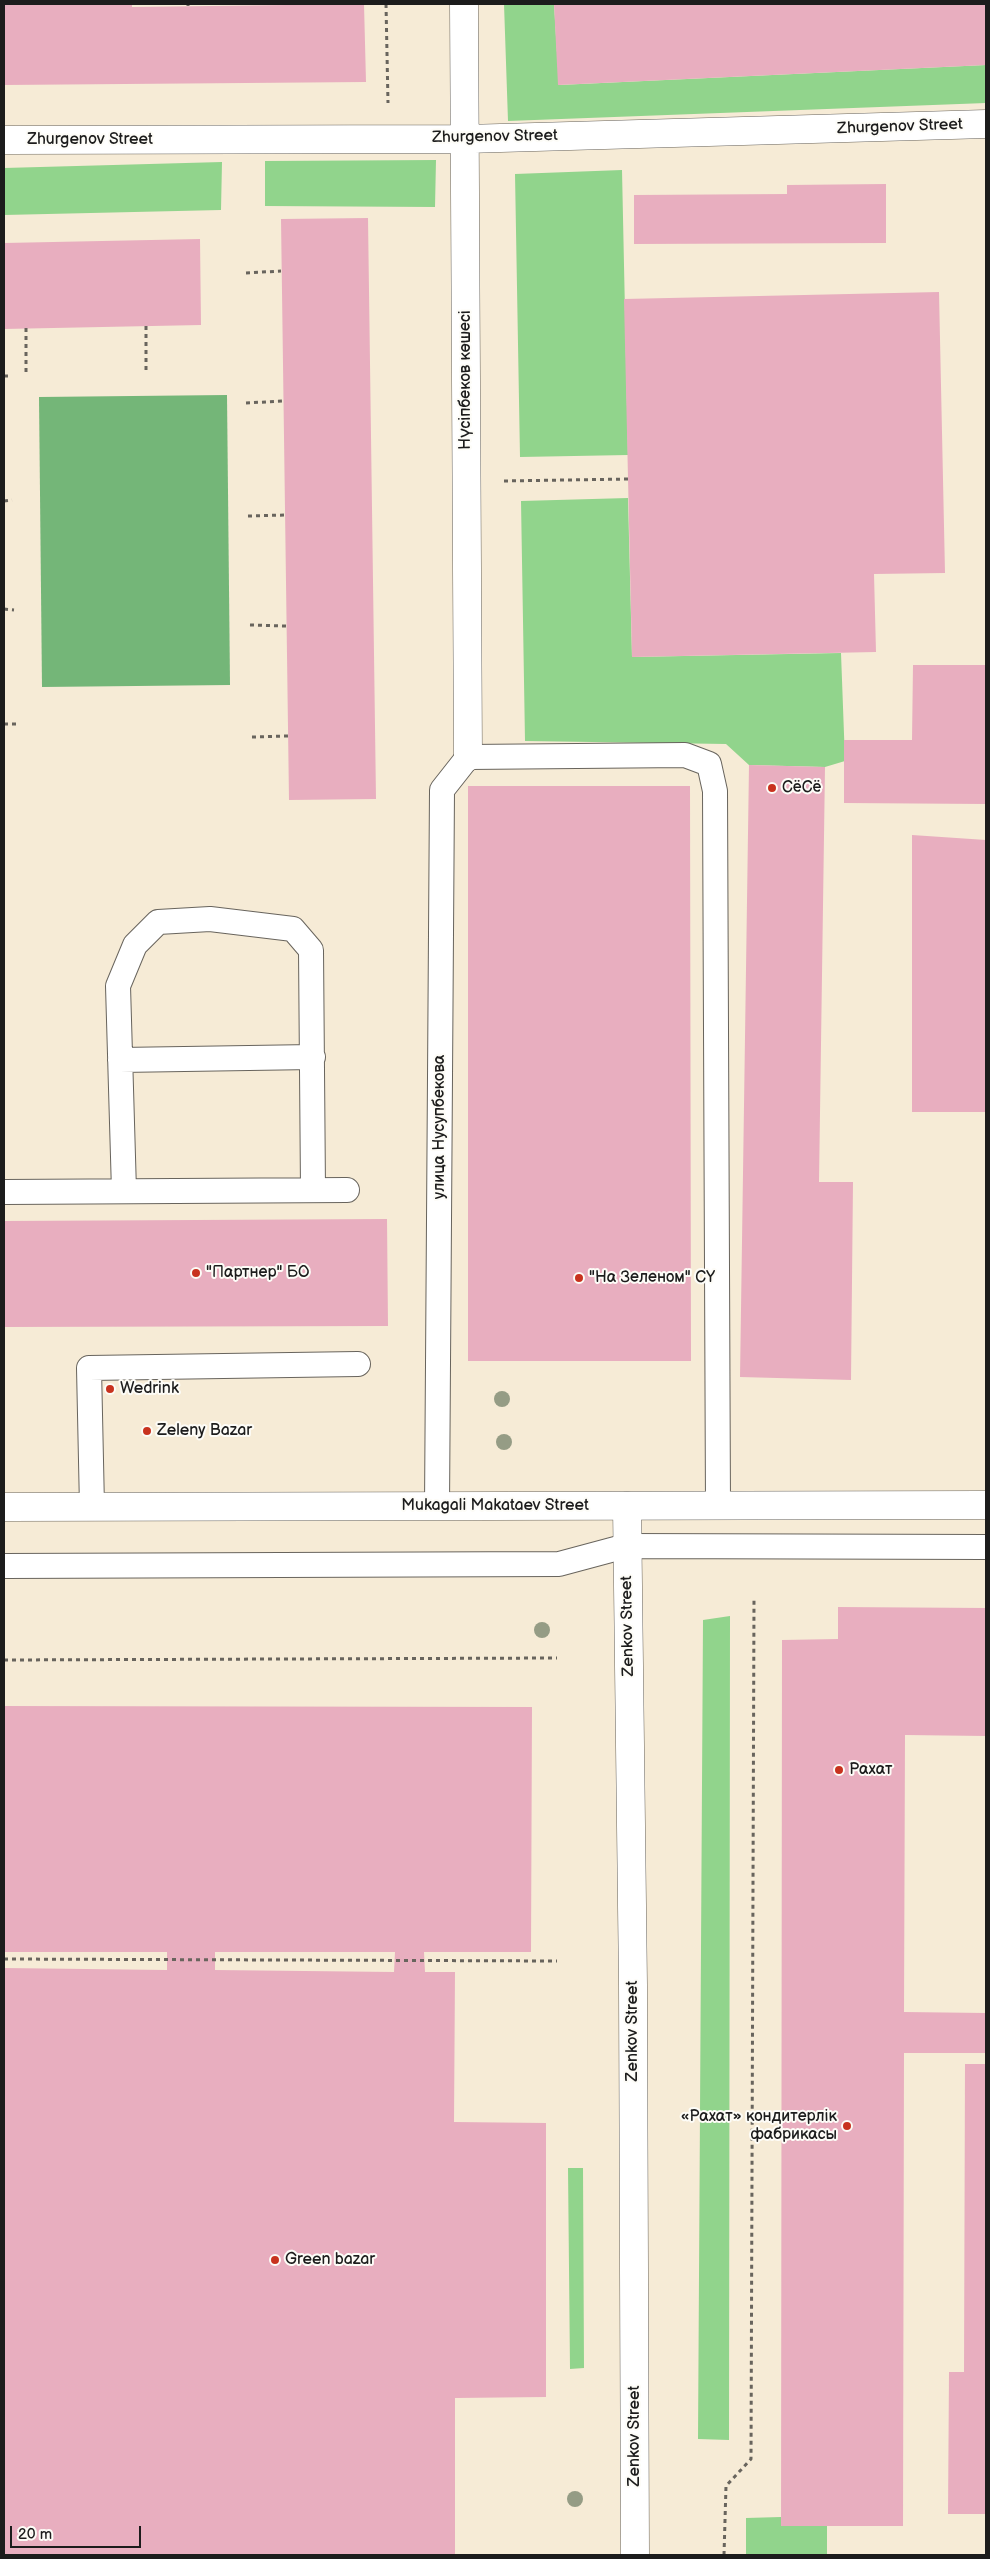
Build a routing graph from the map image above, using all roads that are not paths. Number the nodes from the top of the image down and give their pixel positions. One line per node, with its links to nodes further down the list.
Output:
1 (464, 4): 3 (street, Нүсіпбеков көшесі)
2 (986, 124): 3 (street, Zhurgenov Street)
3 (466, 139): 4 (street, Zhurgenov Street); 5 (street, Нүсіпбеков көшесі)
4 (4, 140)
5 (468, 757): 13 (lane); 15 (lane, улица Нусупбекова)
6 (313, 1058): 7 (lane); 7 (lane); 8 (lane)
7 (120, 1060): 10 (lane)
8 (313, 1190): 9 (lane); 10 (lane)
9 (347, 1190)
10 (124, 1191): 11 (lane)
11 (4, 1192)
12 (358, 1364): 18 (lane)
13 (718, 1505): 14 (street, Mukagali Makataev Street); 16 (street, Mukagali Makataev Street)
14 (986, 1505)
15 (437, 1506): 16 (street, Mukagali Makataev Street); 18 (street, Mukagali Makataev Street)
16 (627, 1506): 19 (street, Zenkov Street)
17 (4, 1508): 18 (street, Mukagali Makataev Street)
18 (92, 1508)
19 (626, 1546): 20 (lane); 21 (lane); 22 (street, Zenkov Street)
20 (986, 1547)
21 (4, 1566)
22 (635, 2555)

